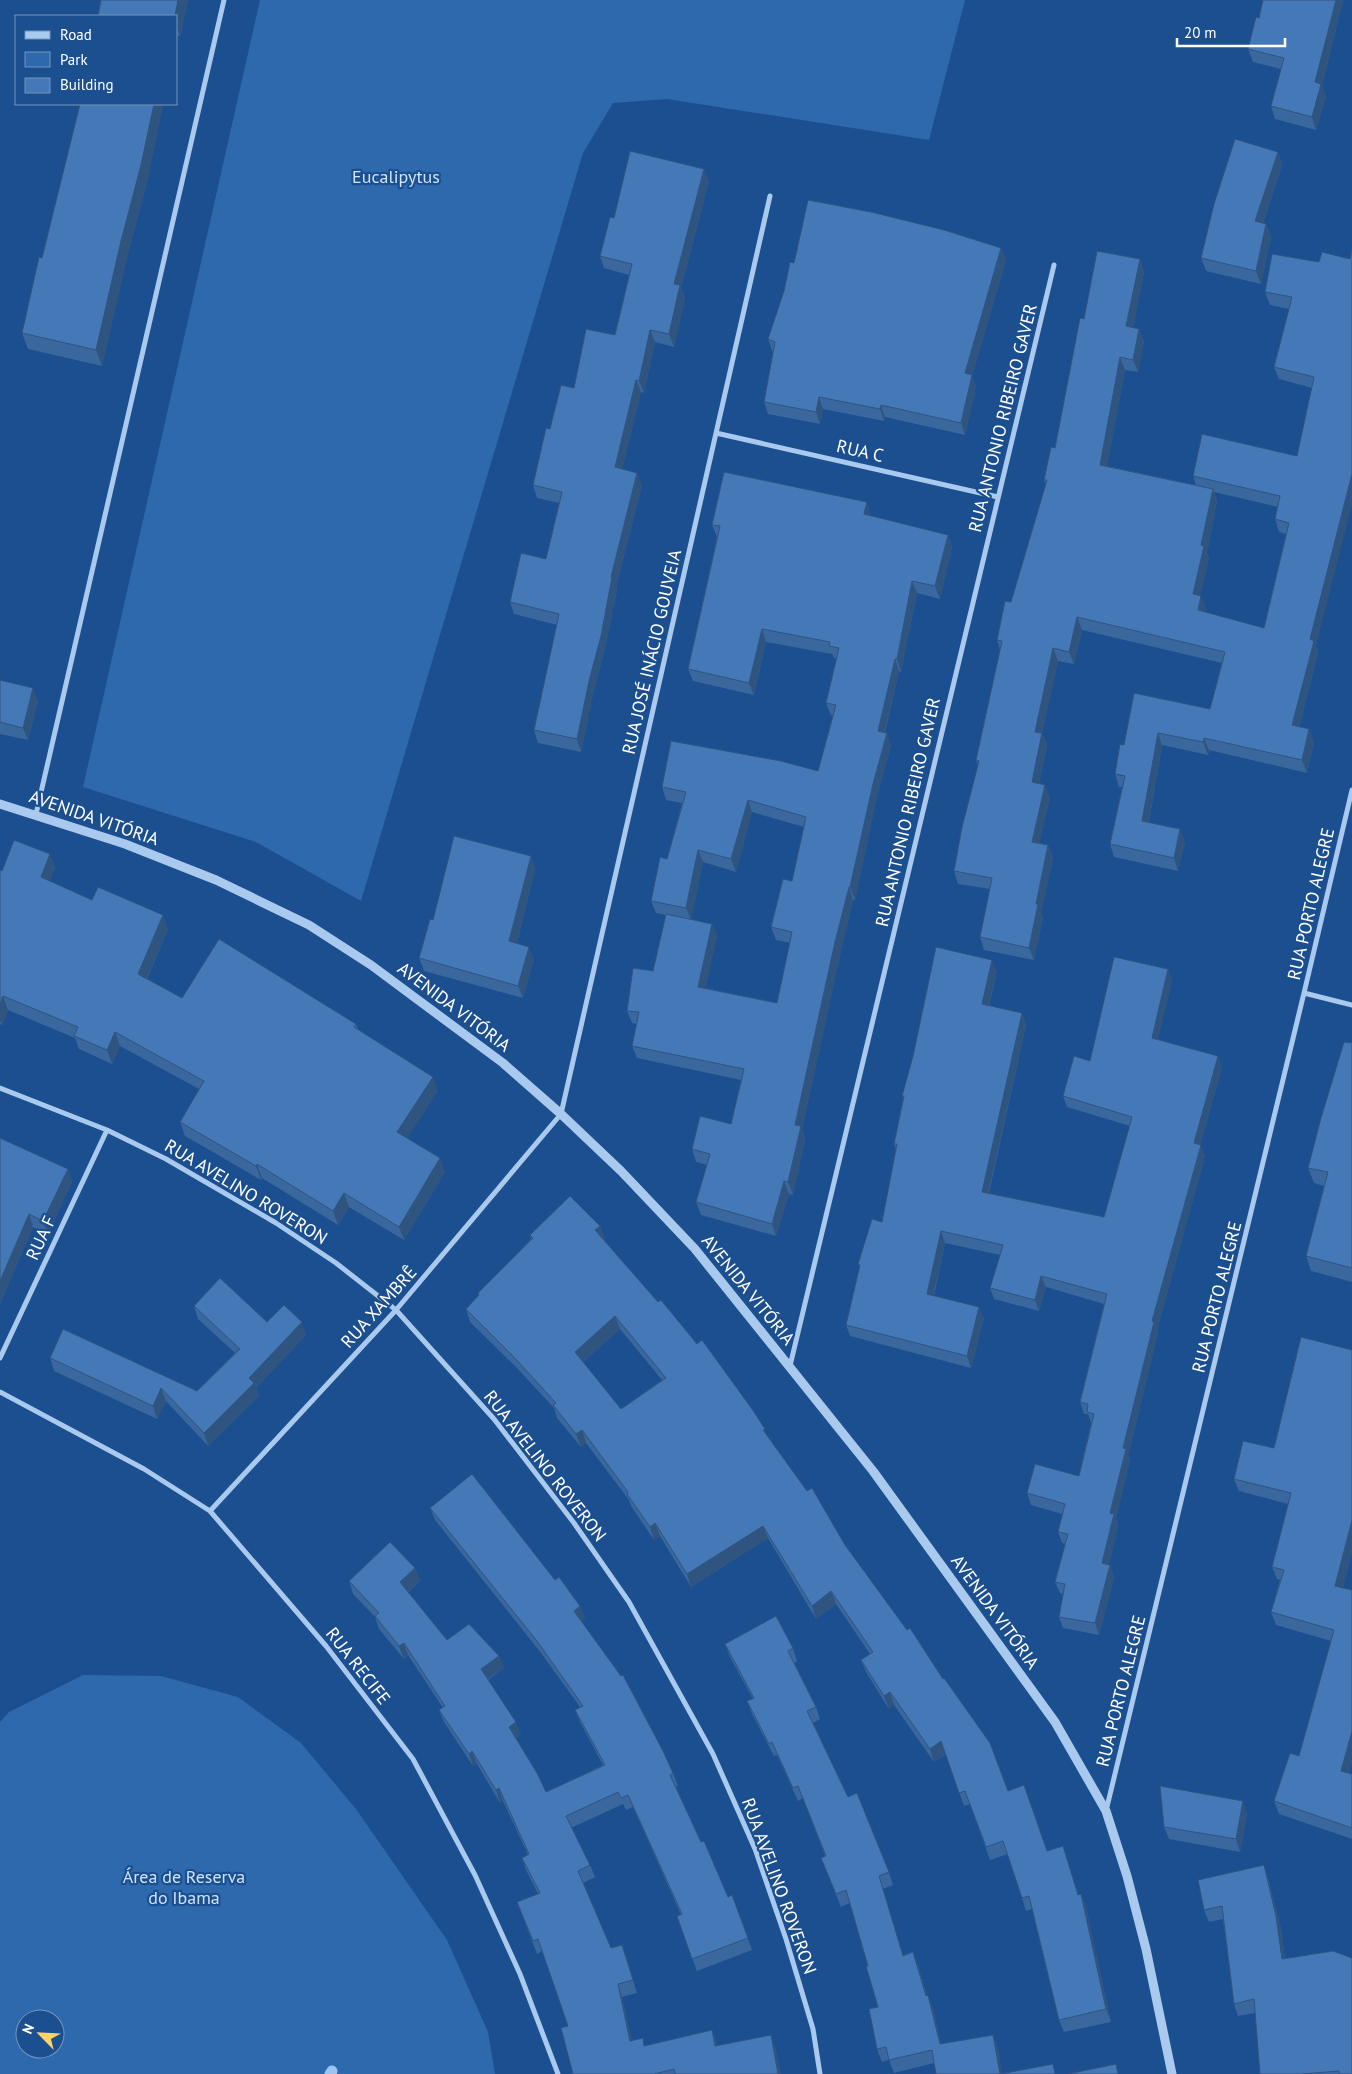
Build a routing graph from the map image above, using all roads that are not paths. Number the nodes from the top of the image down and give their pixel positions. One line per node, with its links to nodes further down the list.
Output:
1 (224, 0): 8 (street)
2 (770, 196): 4 (street, RUA JOSÉ INÁCIO GOUVEIA)
3 (1054, 265): 5 (street, RUA ANTONIO RIBEIRO GAVER)
4 (716, 432): 5 (street, RUA C); 12 (street, RUA JOSÉ INÁCIO GOUVEIA)
5 (998, 496): 16 (street, RUA ANTONIO RIBEIRO GAVER)
6 (1352, 790): 9 (street, RUA PORTO ALEGRE)
7 (0, 804): 8 (street, AVENIDA VITÓRIA)
8 (36, 814): 12 (street, AVENIDA VITÓRIA)
9 (1304, 993): 10 (street); 19 (street, RUA PORTO ALEGRE)
10 (1352, 1005)
11 (0, 1088): 13 (street, RUA AVELINO ROVERON)
12 (561, 1114): 14 (street, RUA XAMBRÊ); 16 (street, AVENIDA VITÓRIA)
13 (107, 1130): 14 (street, RUA AVELINO ROVERON); 15 (street, RUA F)
14 (396, 1310): 18 (street, RUA XAMBRÊ); 21 (street, RUA AVELINO ROVERON)
15 (0, 1358)
16 (790, 1366): 19 (street, AVENIDA VITÓRIA)
17 (0, 1392): 18 (street, RUA RECIFE)
18 (210, 1511): 20 (street, RUA RECIFE)
19 (1106, 1811): 22 (street, AVENIDA VITÓRIA)
20 (558, 2074)
21 (820, 2074)
22 (1172, 2074)

